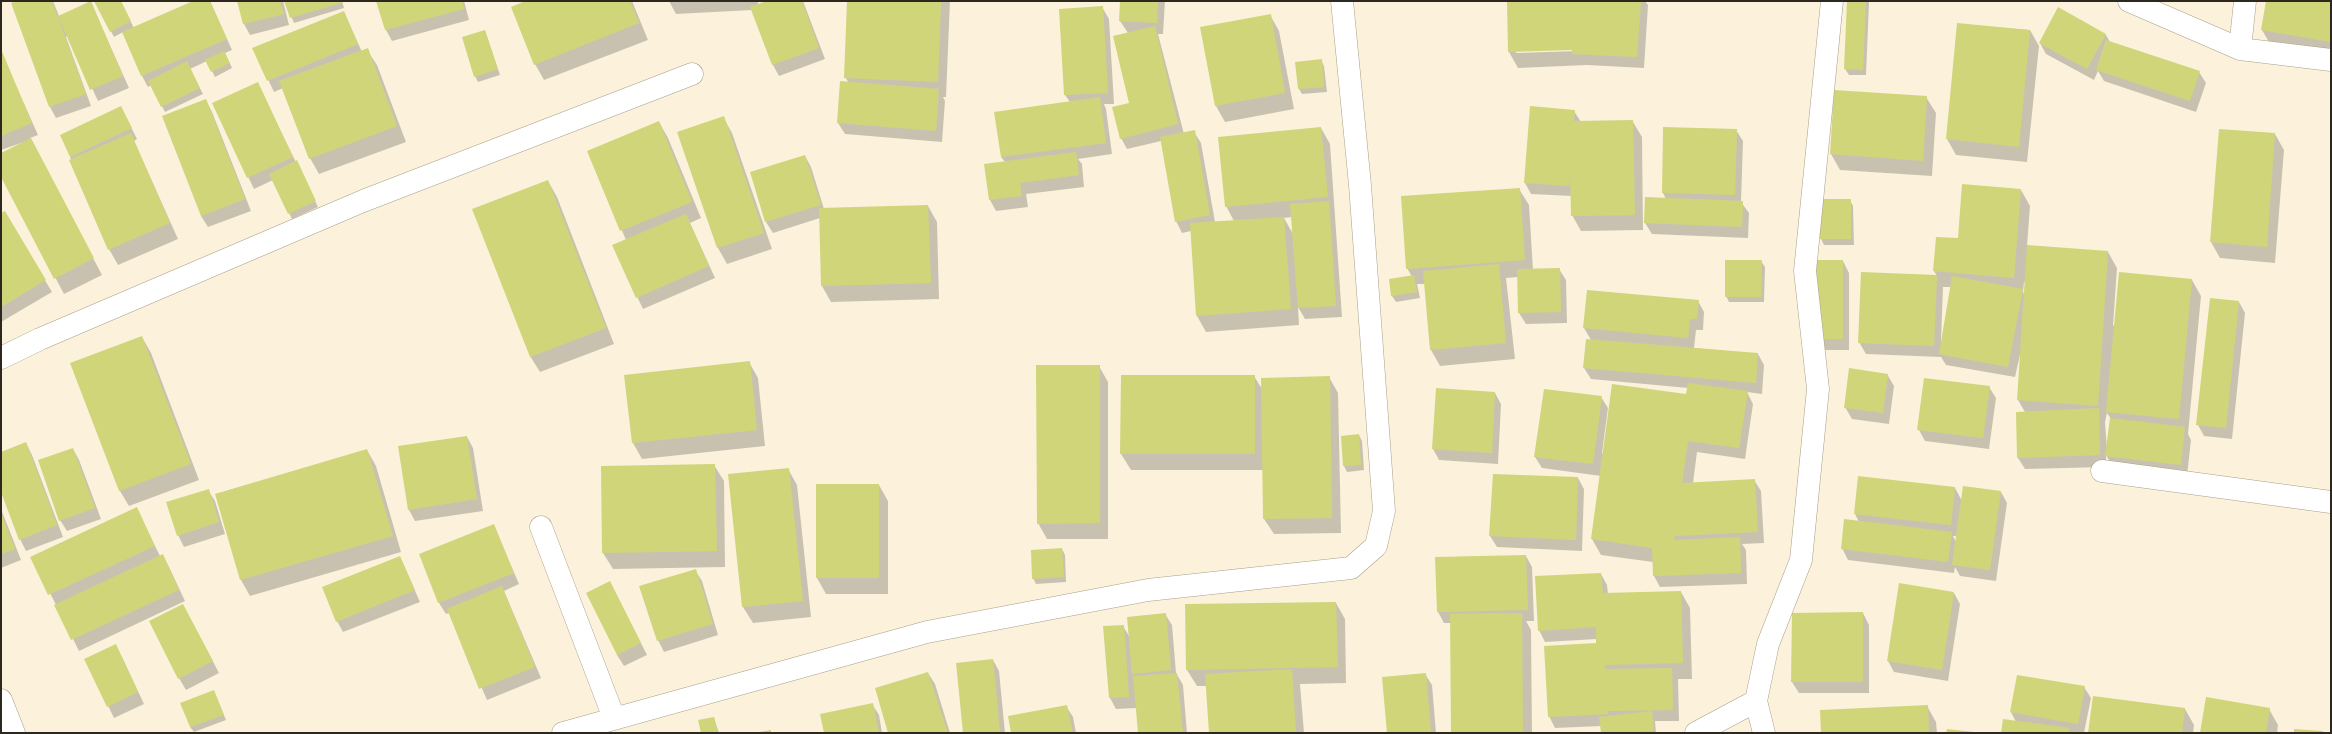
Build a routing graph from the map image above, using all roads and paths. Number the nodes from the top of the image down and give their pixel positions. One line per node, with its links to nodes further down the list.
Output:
1 (1342, 1): 14 (street)
2 (1832, 1): 13 (street)
3 (2129, 1): 5 (street)
4 (2246, 1): 5 (street)
5 (2240, 49): 6 (street)
6 (2331, 60)
7 (692, 74): 8 (street)
8 (1, 358)
9 (2102, 471): 10 (street)
10 (2331, 502)
11 (541, 527): 14 (street)
12 (1, 700): 15 (street)
13 (1756, 701): 17 (street); 18 (street)
14 (614, 718): 16 (street)
15 (14, 733)
16 (563, 733)
17 (1696, 733)
18 (1764, 733)

